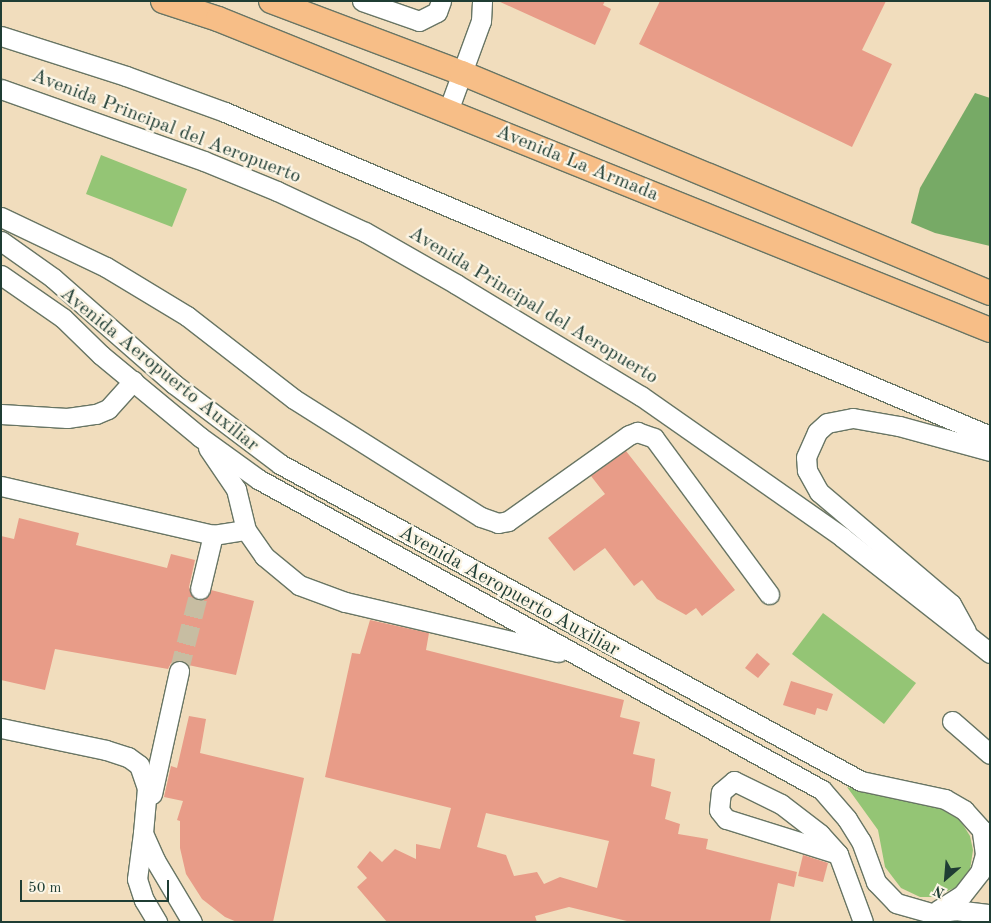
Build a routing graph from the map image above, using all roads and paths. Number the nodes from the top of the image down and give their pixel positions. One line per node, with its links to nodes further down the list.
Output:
1 (164, 1): 9 (main road, Avenida La Armada)
2 (271, 1): 7 (main road, Avenida La Armada)
3 (362, 1): 4 (lane)
4 (441, 1)
5 (482, 1): 7 (lane)
6 (1, 36): 17 (lane, Avenida Principal del Aeropuerto)
7 (462, 73): 9 (lane); 13 (main road, Avenida La Armada)
8 (1, 89): 25 (lane, Avenida Principal del Aeropuerto)
9 (448, 112): 14 (main road, Avenida La Armada)
10 (1, 217): 24 (lane)
11 (1, 241): 33 (lane, Avenida Aeropuerto Auxiliar)
12 (1, 275): 15 (lane, Avenida Aeropuerto Auxiliar)
13 (990, 293)
14 (990, 330)
15 (133, 380): 16 (lane); 18 (lane, Avenida Aeropuerto Auxiliar)
16 (1, 414)
17 (990, 436)
18 (200, 437): 21 (lane); 27 (lane, Avenida Aeropuerto Auxiliar)
19 (990, 451): 25 (lane)
20 (1, 486): 22 (lane)
21 (246, 530): 22 (lane); 27 (lane)
22 (213, 535): 23 (lane)
23 (200, 588)
24 (769, 594)
25 (969, 638): 26 (lane, Avenida Principal del Aeropuerto)
26 (990, 653)
27 (582, 658): 35 (lane, Avenida Aeropuerto Auxiliar)
28 (179, 670): 32 (lane)
29 (952, 721): 31 (lane)
30 (1, 728): 32 (lane)
31 (990, 754)
32 (143, 833): 37 (lane); 38 (lane)
33 (986, 838): 35 (lane)
34 (838, 854): 34 (lane); 39 (lane)
35 (932, 914): 36 (lane, Avenida Aeropuerto Auxiliar)
36 (990, 914)
37 (157, 922)
38 (192, 922)
39 (863, 922)

